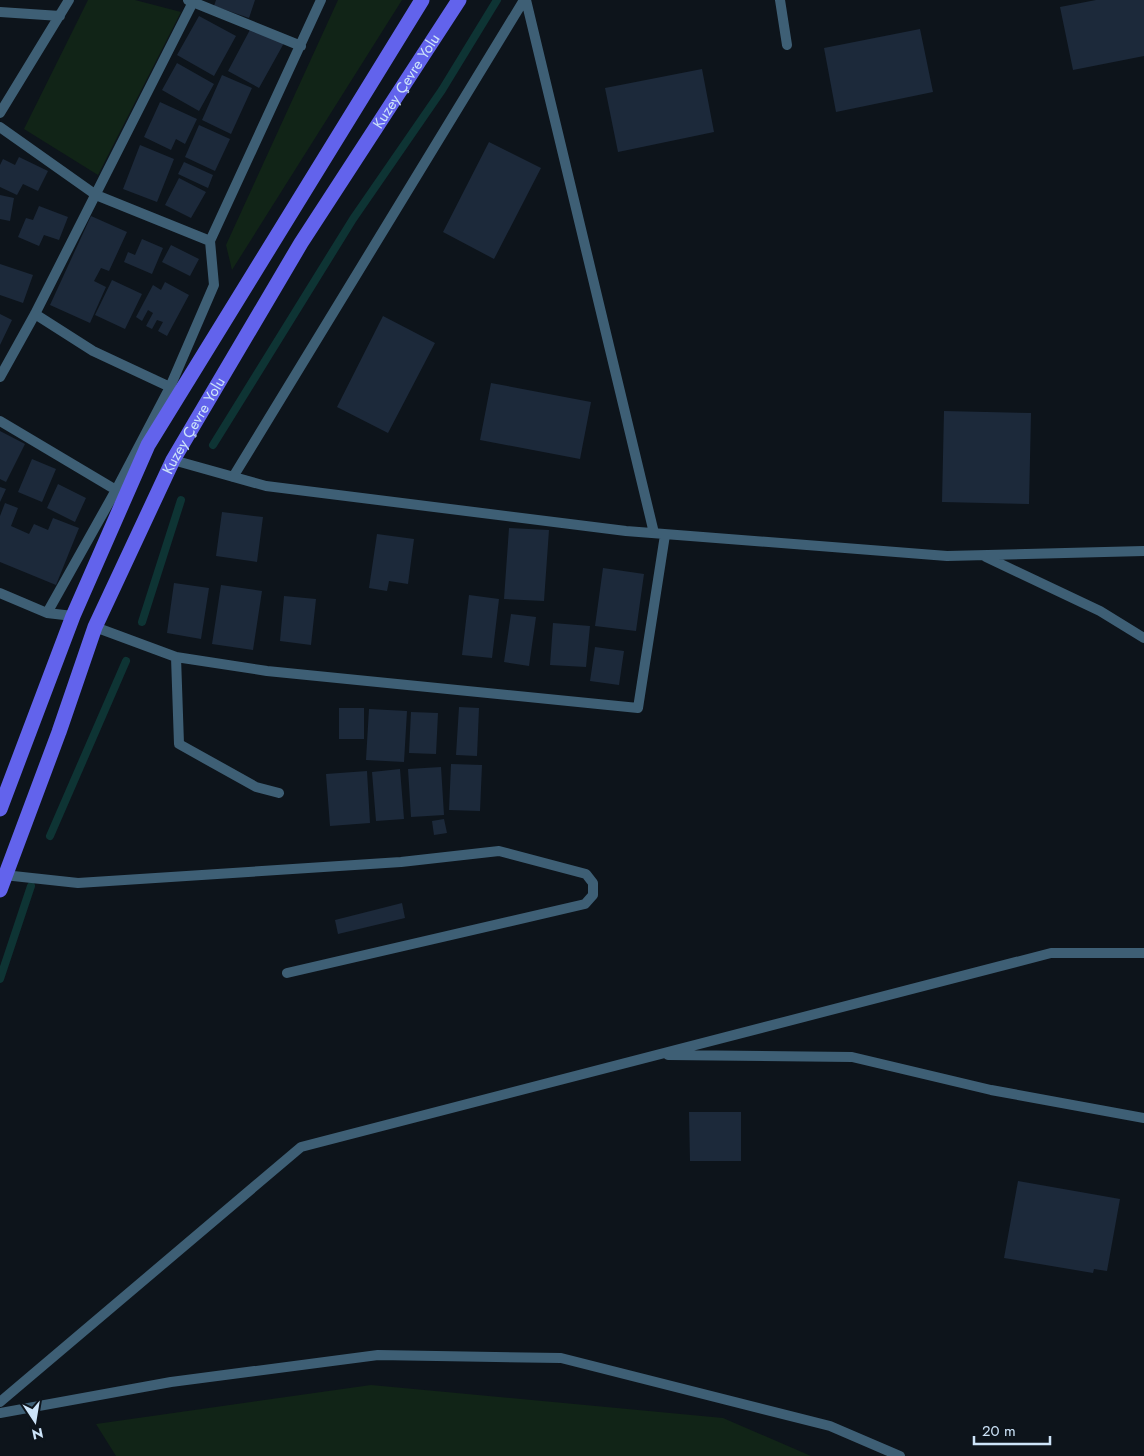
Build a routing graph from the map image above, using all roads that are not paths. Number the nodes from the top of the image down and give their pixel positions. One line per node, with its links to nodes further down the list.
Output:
1 (69, 0): 9 (street)
2 (321, 0): 11 (street)
3 (422, 0): 28 (main road, Kuzey Çevre Yolu)
4 (459, 0): 20 (main road, Kuzey Çevre Yolu)
5 (525, 0): 21 (street); 23 (street)
6 (780, 0): 10 (street)
7 (190, 1): 11 (street); 14 (street)
8 (0, 12): 9 (street)
9 (60, 16): 12 (street)
10 (787, 45)
11 (301, 46): 15 (street)
12 (0, 113)
13 (0, 127): 14 (street)
14 (96, 195): 15 (street); 16 (street)
15 (210, 241): 18 (street)
16 (35, 314): 17 (street); 18 (street)
17 (0, 377)
18 (170, 387): 22 (street)
19 (0, 421): 22 (street)
20 (173, 460): 21 (street); 29 (main road, Kuzey Çevre Yolu)
21 (233, 477): 23 (street)
22 (116, 490): 27 (street)
23 (659, 534): 25 (street); 31 (street)
24 (1144, 551): 25 (street)
25 (983, 555): 30 (street)
26 (0, 593): 27 (street)
27 (47, 613): 28 (street)
28 (73, 616): 33 (main road, Kuzey Çevre Yolu)
29 (95, 627): 31 (street); 34 (main road, Kuzey Çevre Yolu)
30 (1144, 638)
31 (176, 658): 32 (street)
32 (279, 793)
33 (0, 808)
34 (2, 882): 36 (street)
35 (1144, 953): 37 (street)
36 (287, 973)
37 (655, 1055): 38 (street); 39 (street)
38 (1144, 1118)
39 (0, 1402)
40 (0, 1413): 41 (street)
41 (900, 1456)

